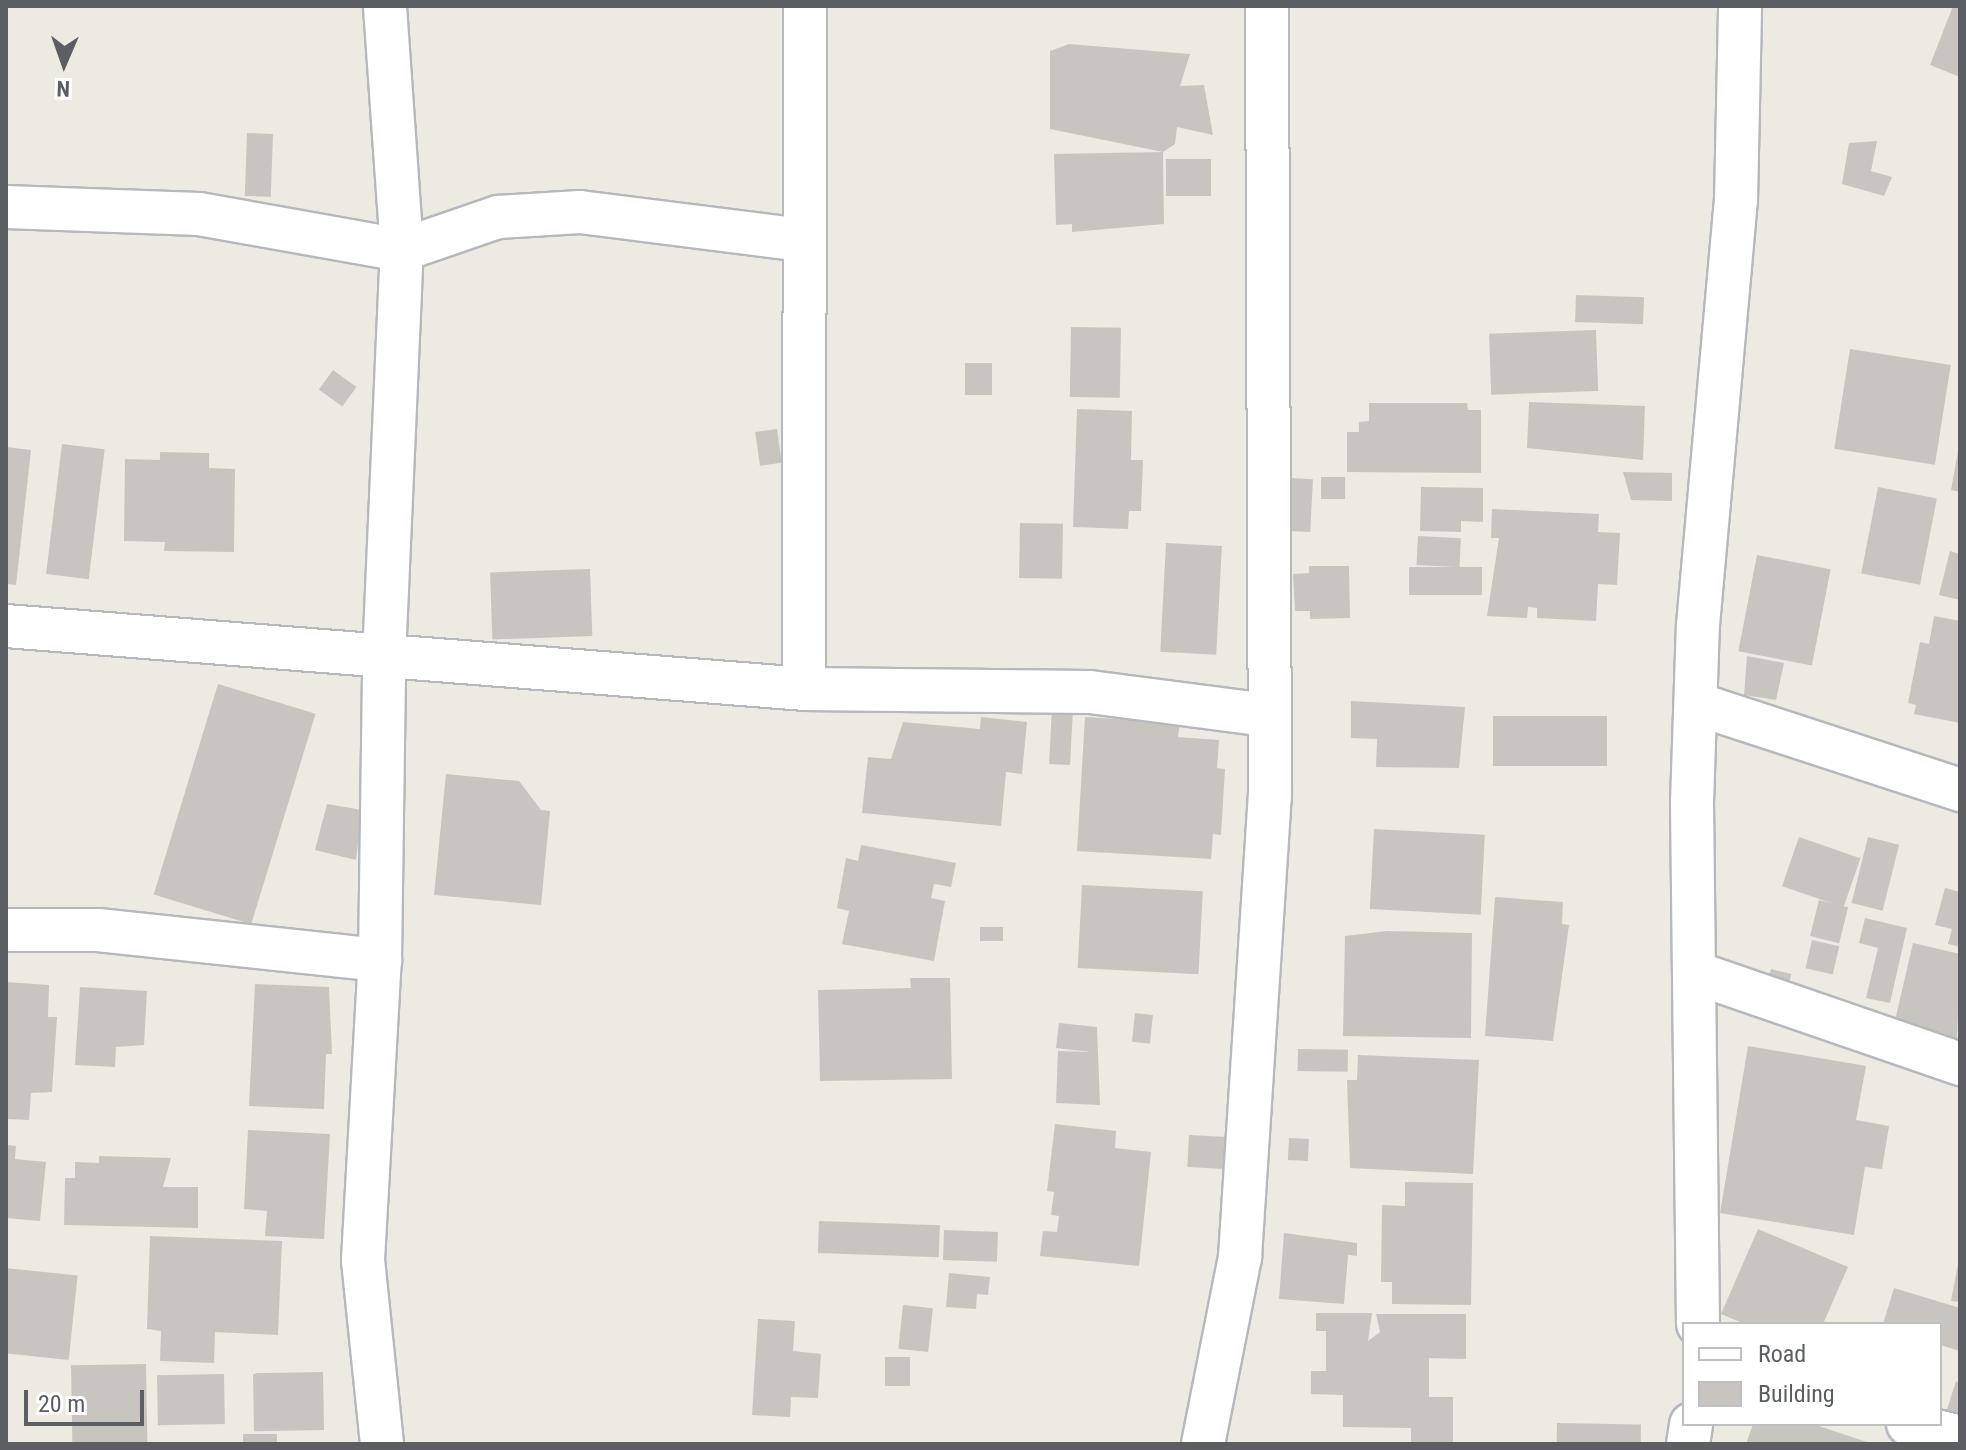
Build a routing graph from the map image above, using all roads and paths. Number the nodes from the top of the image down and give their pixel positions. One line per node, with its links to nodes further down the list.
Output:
1 (385, 6): 7 (street)
2 (805, 6): 6 (street)
3 (1267, 6): 12 (street)
4 (1740, 6): 11 (street)
5 (6, 207): 7 (street)
6 (803, 240): 7 (street); 10 (street)
7 (402, 250): 9 (street)
8 (6, 626): 9 (street)
9 (384, 658): 10 (street); 15 (street)
10 (804, 689): 12 (street)
11 (1697, 704): 13 (street); 16 (street)
12 (1268, 715): 22 (street)
13 (1960, 790)
14 (6, 930): 15 (street)
15 (380, 960): 21 (street)
16 (1696, 973): 17 (street); 18 (street)
17 (1960, 1064)
18 (1698, 1322)
19 (1916, 1426): 20 (street)
20 (1960, 1437)
21 (382, 1444)
22 (1203, 1444)

